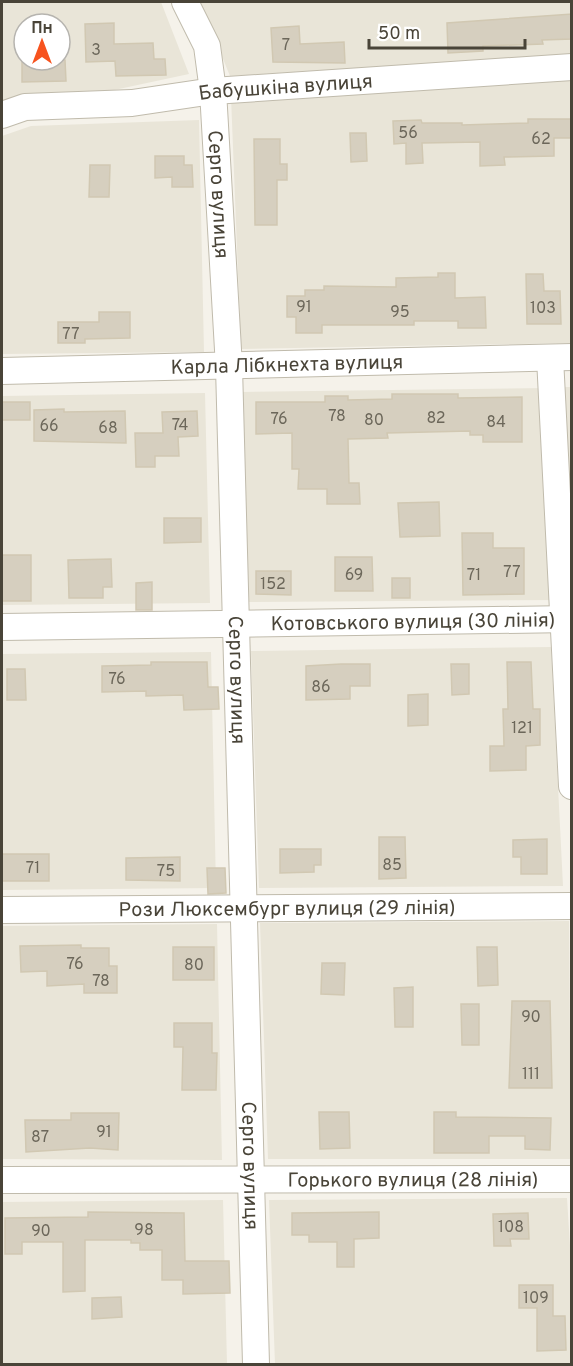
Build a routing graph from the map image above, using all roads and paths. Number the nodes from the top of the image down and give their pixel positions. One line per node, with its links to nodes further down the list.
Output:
1 (185, 2): 3 (street, Серго вулиця)
2 (572, 67): 3 (street, Бабушкіна вулиця)
3 (213, 91): 4 (street, Бабушкіна вулиця); 6 (street, Серго вулиця)
4 (2, 115)
5 (561, 357): 6 (street, Карла Лібкнехта вулиця); 8 (street)
6 (229, 367): 7 (street, Карла Лібкнехта вулиця); 9 (street, Серго вулиця)
7 (2, 371)
8 (567, 620): 9 (street, Котовського вулиця (30 лiнiя)); 11 (street)
9 (234, 624): 10 (street, Котовського вулиця (30 лiнiя)); 13 (street, Серго вулиця)
10 (2, 627)
11 (572, 786)
12 (572, 906): 13 (street, Рози Люксембург вулиця (29 лiнiя))
13 (245, 908): 14 (street, Рози Люксембург вулиця (29 лiнiя)); 15 (street, Серго вулиця)
14 (2, 910)
15 (252, 1179): 16 (street, Горького вулиця (28 лiнiя)); 17 (street, Горького вулиця (28 лiнiя)); 18 (street, Серго вулиця)
16 (572, 1179)
17 (2, 1180)
18 (256, 1365)

